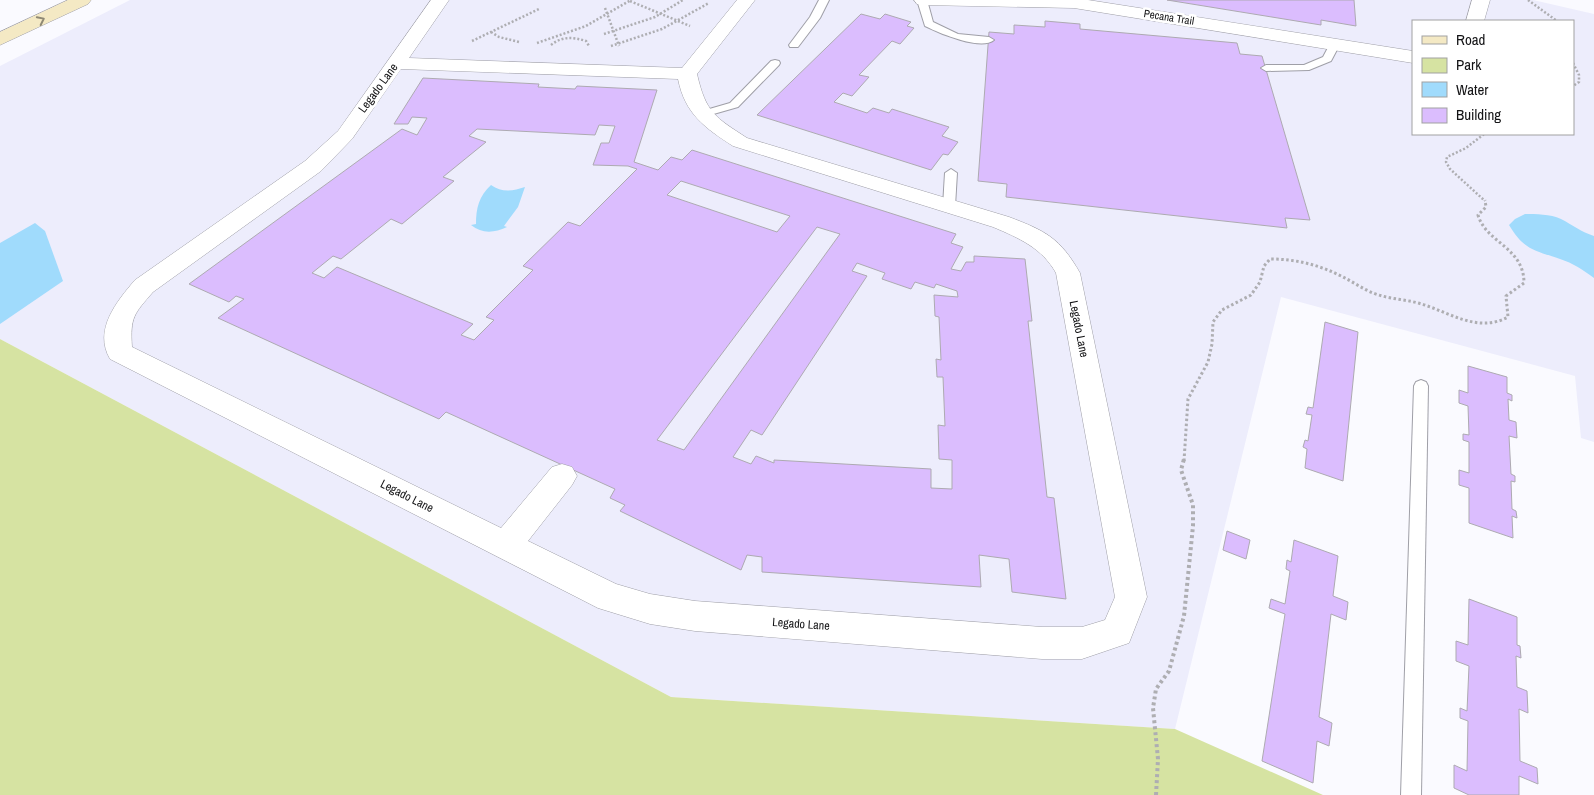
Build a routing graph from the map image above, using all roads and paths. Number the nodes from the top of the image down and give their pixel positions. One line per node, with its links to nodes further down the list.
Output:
1 (82, 0): 22 (main road, one-way to 1)
2 (440, 0): 35 (street, Legado Lane)
3 (630, 0): 13 (path); 14 (path)
4 (683, 0): 13 (path)
5 (746, 0): 39 (street)
6 (824, 0): 28 (lane)
7 (922, 0): 23 (lane); 26 (street, Pecana Trail)
8 (1481, 0): 15 (street)
9 (1528, 0): 16 (path)
10 (710, 3): 17 (path)
11 (605, 8): 14 (path)
12 (539, 9): 20 (path)
13 (661, 14): 17 (path); 19 (path)
14 (608, 15): 19 (path); 29 (path)
15 (1475, 20)
16 (1556, 20)
17 (679, 22): 18 (path); 25 (path)
18 (690, 26)
19 (613, 31): 21 (path); 25 (path)
20 (491, 32): 24 (path); 27 (path)
21 (604, 34)
22 (0, 39)
23 (989, 40)
24 (526, 44)
25 (618, 44): 31 (path); 33 (path)
26 (1335, 44): 34 (street, Pecana Trail); 38 (lane)
27 (465, 45)
28 (794, 45)
29 (540, 46)
30 (549, 47): 32 (path)
31 (606, 47)
32 (589, 49)
33 (620, 50)
34 (1412, 57)
35 (397, 63): 39 (street); 47 (street, Legado Lane)
36 (775, 63): 41 (lane)
37 (1574, 65): 40 (path)
38 (1266, 68)
39 (687, 74): 41 (street, Legado Lane)
40 (1574, 85)
41 (703, 114): 44 (street, Legado Lane)
42 (1483, 135): 48 (path)
43 (951, 173): 44 (lane)
44 (949, 206): 47 (street, Legado Lane)
45 (1421, 386): 49 (lane)
46 (562, 476): 47 (street)
47 (506, 545)
48 (1156, 795)
49 (1411, 795)

